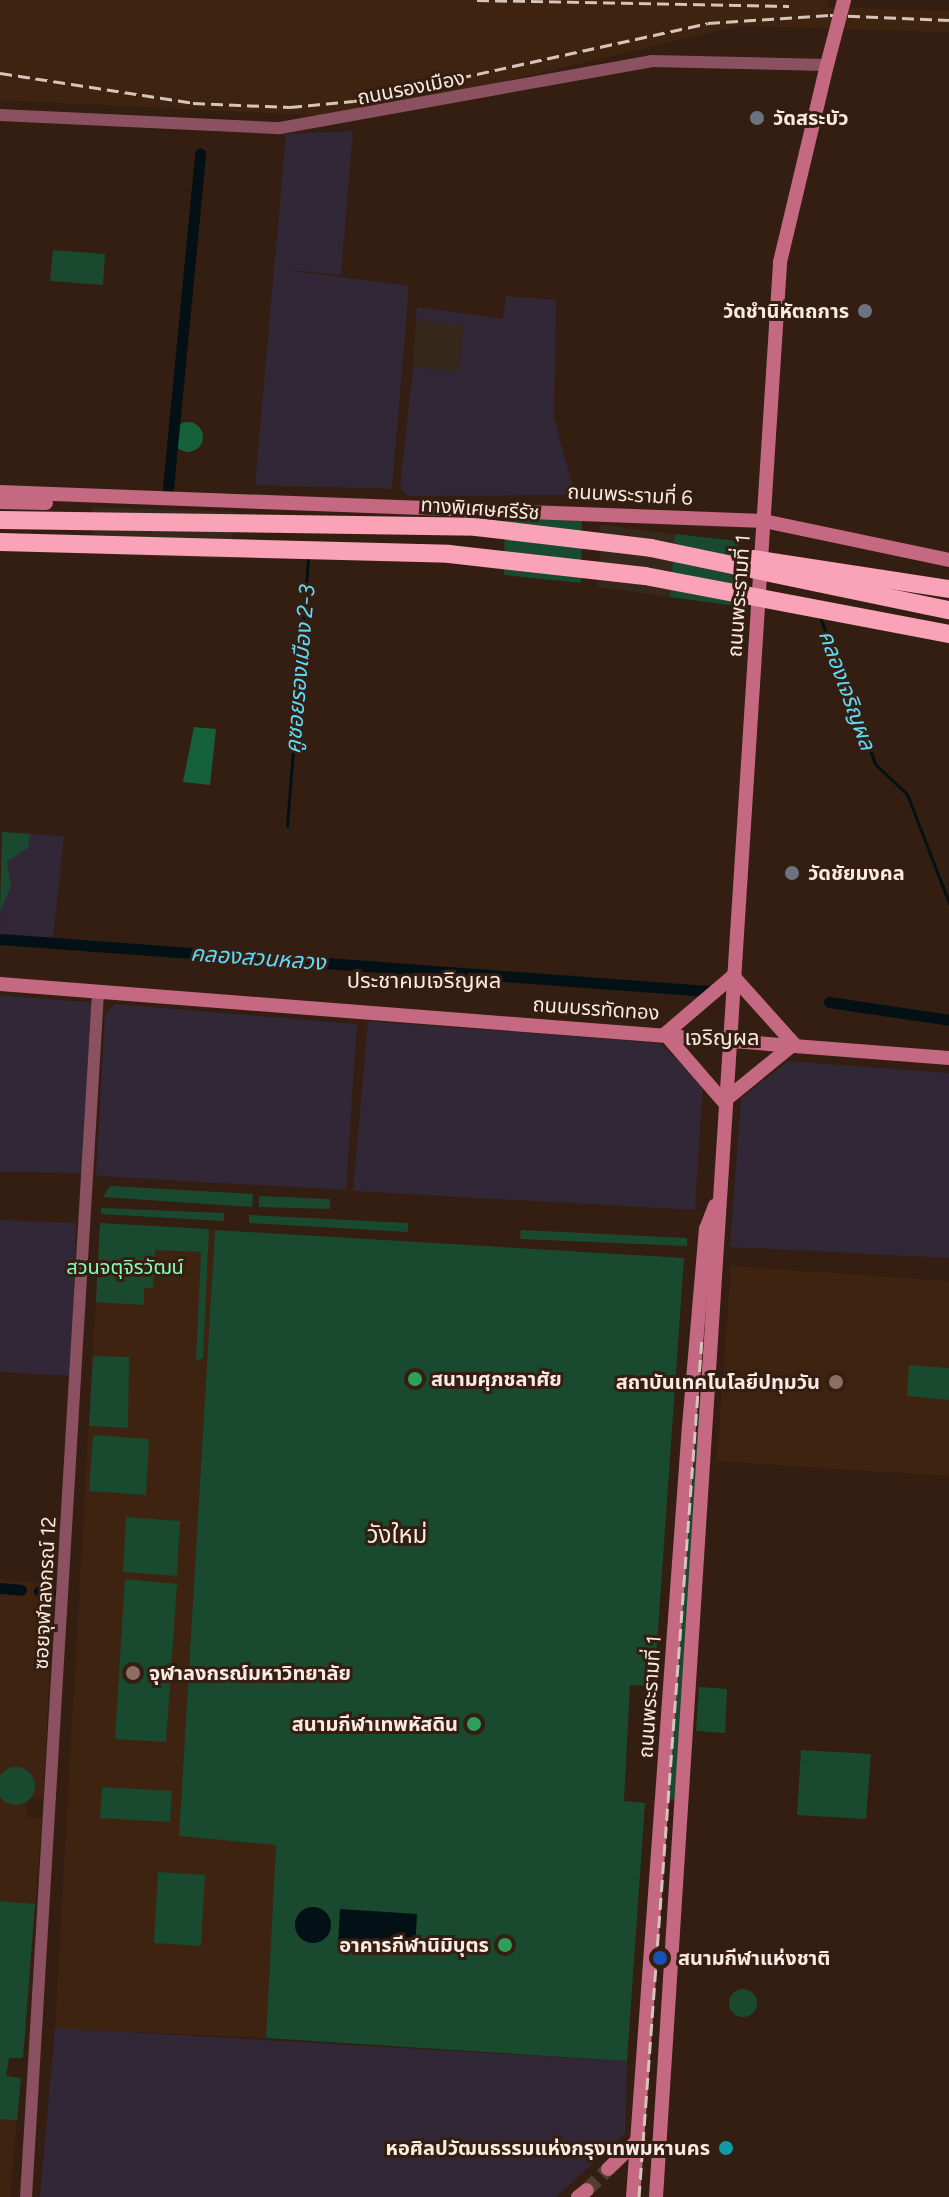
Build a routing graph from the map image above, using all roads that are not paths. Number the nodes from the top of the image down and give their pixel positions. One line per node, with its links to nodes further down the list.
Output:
1 (844, 0): 2 (main road, ถนนพระรามที่ 1, bridge)
2 (827, 65): 3 (street, ถนนรองเมือง); 8 (main road, ถนนพระรามที่ 1)
3 (0, 115)
4 (0, 492): 5 (main road, ถนนพระรามที่ 6)
5 (88, 499): 6 (main road, ถนนพระรามที่ 6); 8 (main road, ถนนพระรามที่ 6)
6 (0, 502)
7 (0, 520): 10 (highway, ทางพิเศษศรีรัช)
8 (764, 521): 11 (main road, ถนนพระรามที่ 6); 15 (main road, ถนนพระรามที่ 1)
9 (0, 542): 14 (highway, bridge)
10 (651, 548): 12 (highway, bridge); 13 (highway, ทางพิเศษศรีรัช, bridge)
11 (949, 560)
12 (949, 589)
13 (949, 610)
14 (949, 634)
15 (733, 976): 18 (main road); 19 (main road, ถนนพระรามที่ 1); 20 (main road)
16 (0, 984): 17 (main road, ถนนบรรทัดทอง)
17 (98, 991): 18 (main road, ถนนบรรทัดทอง); 27 (street, ซอยจุฬาลงกรณ์ 12)
18 (665, 1034): 19 (main road, ถนนบรรทัดทอง); 22 (main road)
19 (729, 1039): 20 (main road, ถนนบรรทัดทอง); 22 (main road, ถนนพระรามที่ 1)
20 (794, 1044): 21 (main road, ถนนบรรทัดทอง); 22 (main road)
21 (949, 1058)
22 (724, 1102): 23 (main road, ถนนพระรามที่ 1)
23 (711, 1260): 24 (main road, ถนนพระรามที่ 1); 26 (main road, ถนนพระรามที่ 1)
24 (638, 2140): 25 (main road); 28 (main road, ถนนพระรามที่ 1)
25 (608, 2169)
26 (657, 2195)
27 (26, 2197)
28 (633, 2197)

